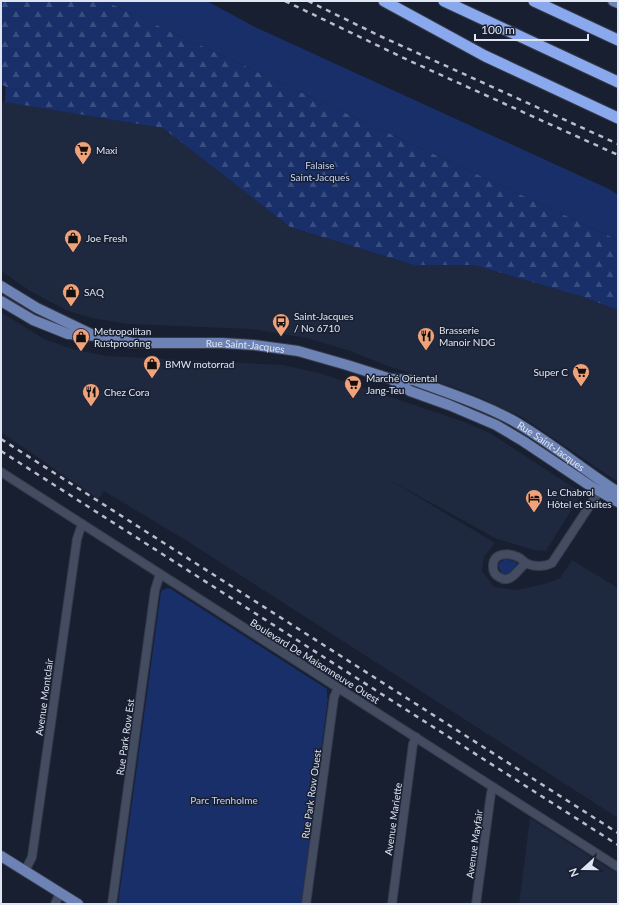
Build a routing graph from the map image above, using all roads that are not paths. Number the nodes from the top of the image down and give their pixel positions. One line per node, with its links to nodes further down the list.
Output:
1 (384, 1): 8 (highway)
2 (444, 1): 7 (highway)
3 (534, 1): 6 (highway)
4 (613, 1): 5 (main road)
5 (618, 3)
6 (618, 40)
7 (618, 82)
8 (618, 118)
9 (1, 286): 11 (main road, Rue Saint-Jacques)
10 (1, 300): 11 (main road, Rue Saint-Jacques)
11 (96, 336): 13 (main road, Rue Saint-Jacques)
12 (2, 475): 16 (street, Boulevard De Maisonneuve Ouest)
13 (602, 487): 14 (main road, Rue Saint-Jacques); 15 (main road, Rue Saint-Jacques); 17 (street)
14 (618, 492)
15 (618, 502)
16 (82, 524): 18 (street, Boulevard De Maisonneuve Ouest); 24 (street, Avenue Montclair)
17 (526, 563)
18 (160, 574): 19 (street, Boulevard De Maisonneuve Ouest); 28 (street, Rue Park Row Est)
19 (338, 688): 20 (street, Boulevard De Maisonneuve Ouest); 29 (street, Rue Park Row Ouest)
20 (416, 737): 21 (street, Boulevard De Maisonneuve Ouest); 30 (street, Avenue Mariette)
21 (493, 787): 23 (street, Boulevard De Maisonneuve Ouest); 31 (street, Avenue Mayfair)
22 (1, 856): 24 (main road)
23 (618, 866)
24 (25, 871): 25 (main road)
25 (60, 893): 26 (street); 27 (main road)
26 (55, 904)
27 (78, 904)
28 (112, 904)
29 (306, 904)
30 (392, 904)
31 (476, 904)

